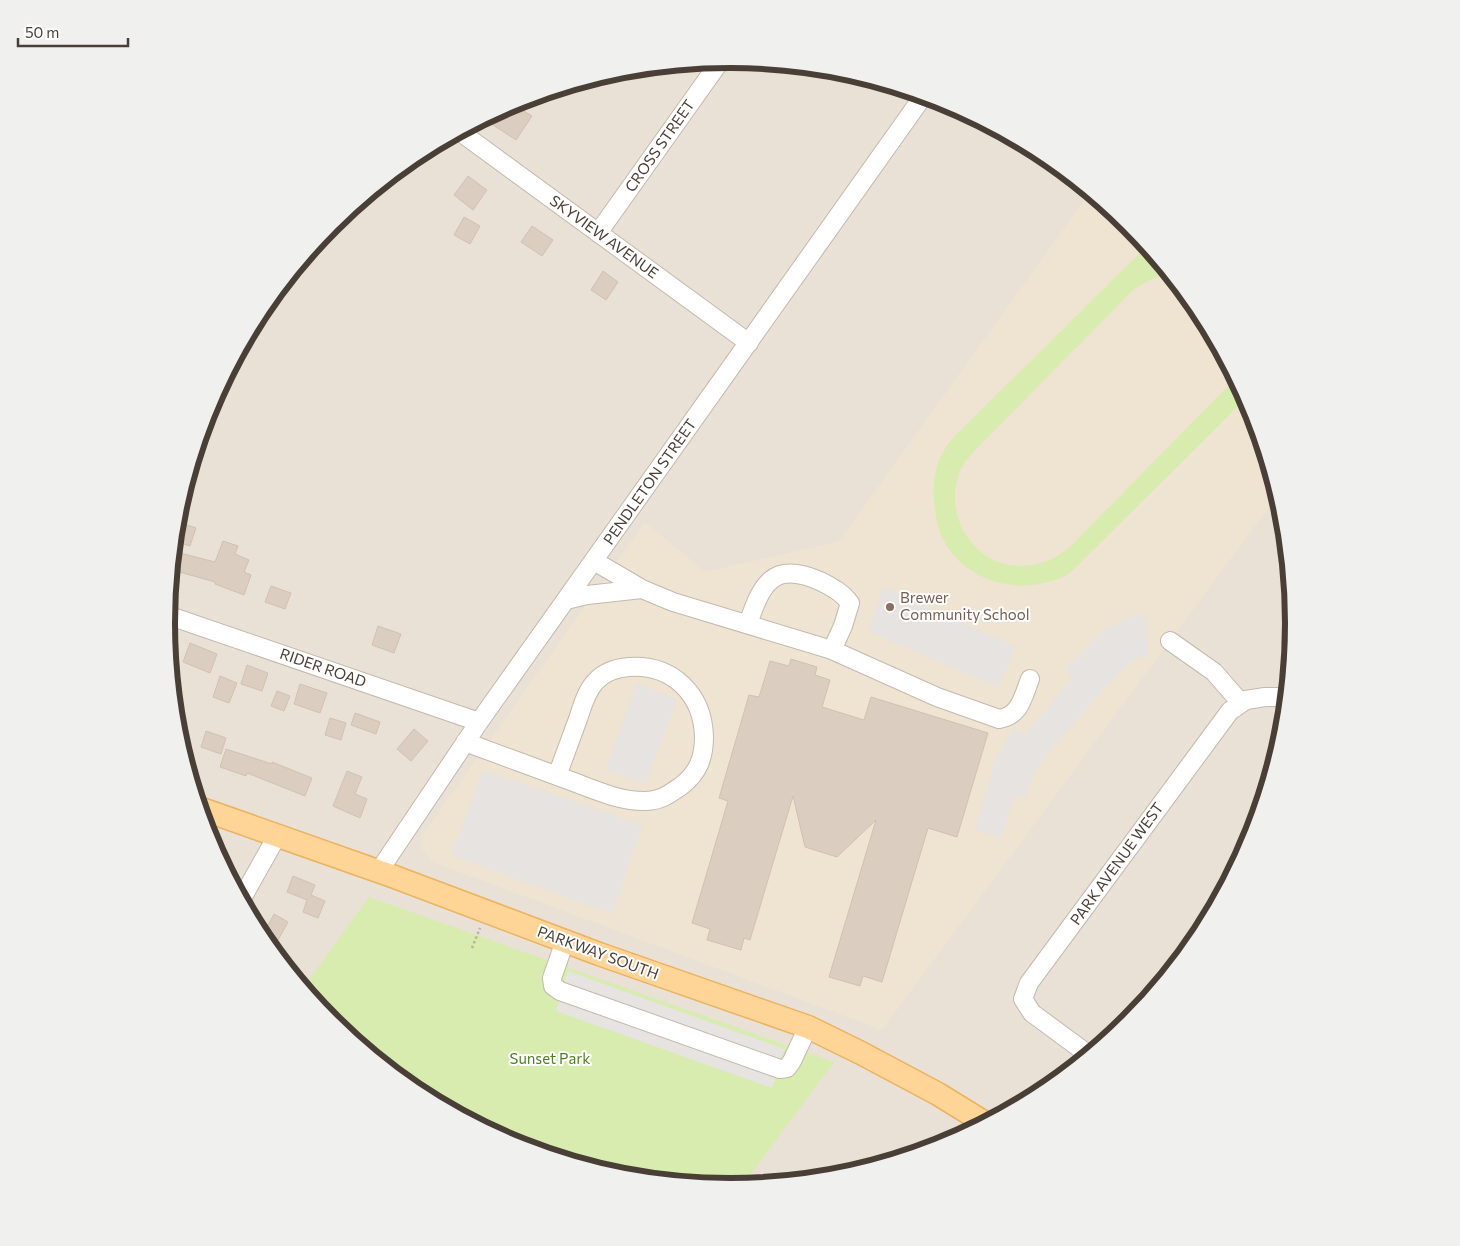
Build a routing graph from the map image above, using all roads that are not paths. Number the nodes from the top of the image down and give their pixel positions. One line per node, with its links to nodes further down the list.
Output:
1 (715, 68): 4 (street, CROSS STREET)
2 (920, 101): 5 (street, PENDLETON STREET)
3 (465, 135): 4 (street, SKYVIEW AVENUE)
4 (598, 233): 5 (street, SKYVIEW AVENUE)
5 (749, 343): 6 (street, PENDLETON STREET)
6 (594, 561): 7 (street); 8 (street, PENDLETON STREET)
7 (642, 589): 8 (street); 10 (street)
8 (566, 600): 16 (street, PENDLETON STREET)
9 (175, 618): 16 (street, RIDER ROAD)
10 (748, 624): 12 (street); 12 (street)
11 (1170, 641): 15 (street)
12 (832, 650): 13 (street)
13 (1030, 680)
14 (1281, 697): 15 (street, PARK AVENUE WEST)
15 (1241, 703): 25 (street, PARK AVENUE WEST)
16 (479, 722): 17 (street, PENDLETON STREET)
17 (465, 742): 18 (street); 21 (street, PENDLETON STREET)
18 (557, 776): 18 (street)
19 (207, 811): 20 (main road, PARKWAY SOUTH)
20 (277, 836): 21 (main road, PARKWAY SOUTH); 22 (street)
21 (379, 871): 23 (main road, PARKWAY SOUTH)
22 (245, 893)
23 (565, 941): 24 (main road, PARKWAY SOUTH); 24 (street)
24 (808, 1027): 26 (main road, PARKWAY SOUTH)
25 (1084, 1051)
26 (978, 1120)

